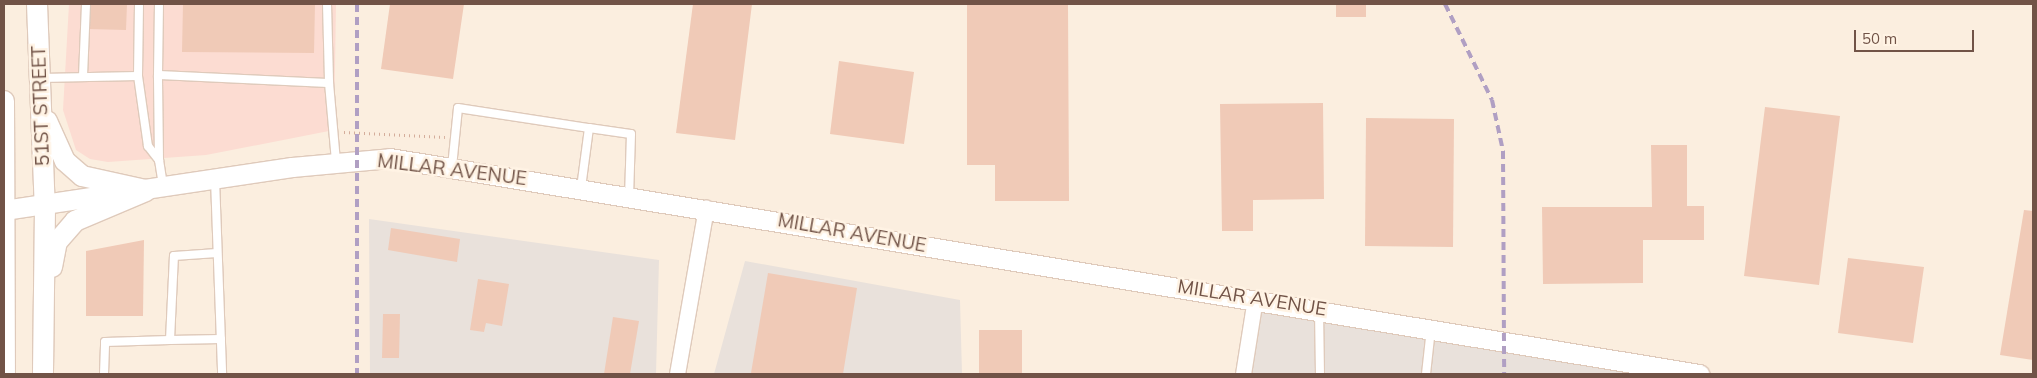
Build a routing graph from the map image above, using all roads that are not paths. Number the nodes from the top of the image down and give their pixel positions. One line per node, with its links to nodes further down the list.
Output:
1 (38, 4): 9 (main road, 51ST STREET)
2 (86, 4): 6 (lane)
3 (139, 4): 7 (lane)
4 (159, 4): 8 (lane)
5 (327, 4): 10 (lane)
6 (83, 76): 7 (lane); 9 (lane)
7 (138, 76): 14 (lane)
8 (158, 76): 10 (lane); 14 (lane)
9 (40, 78): 11 (main road, 51ST STREET)
10 (329, 83): 15 (lane)
11 (41, 99): 19 (main road); 21 (main road, 51ST STREET)
12 (4, 101): 23 (main road, 51ST STREET)
13 (589, 128): 16 (lane); 18 (lane); 20 (lane)
14 (159, 160): 19 (lane)
15 (336, 161): 16 (street, MILLAR AVENUE); 17 (street, MILLAR AVENUE)
16 (452, 166): 18 (street, MILLAR AVENUE)
17 (215, 179): 19 (street, MILLAR AVENUE); 24 (lane)
18 (581, 188): 20 (street, MILLAR AVENUE)
19 (155, 189): 21 (street, MILLAR AVENUE); 26 (main road)
20 (629, 196): 22 (street, MILLAR AVENUE)
21 (44, 208): 23 (street, MILLAR AVENUE); 26 (main road, 51ST STREET)
22 (706, 208): 25 (street, MILLAR AVENUE); 36 (street)
23 (5, 210): 28 (main road, 51ST STREET)
24 (217, 253): 30 (lane); 31 (lane)
25 (1255, 298): 27 (street, MILLAR AVENUE); 37 (street)
26 (44, 306): 33 (main road)
27 (1319, 309): 29 (street, MILLAR AVENUE); 38 (lane)
28 (4, 316): 32 (main road, 51ST STREET)
29 (1431, 328): 39 (lane); 40 (street, MILLAR AVENUE)
30 (221, 339): 31 (lane); 35 (lane)
31 (170, 340): 34 (lane)
32 (4, 372)
33 (43, 374)
34 (104, 374)
35 (222, 374)
36 (677, 374)
37 (1243, 374)
38 (1320, 374)
39 (1426, 374)
40 (1699, 374)

